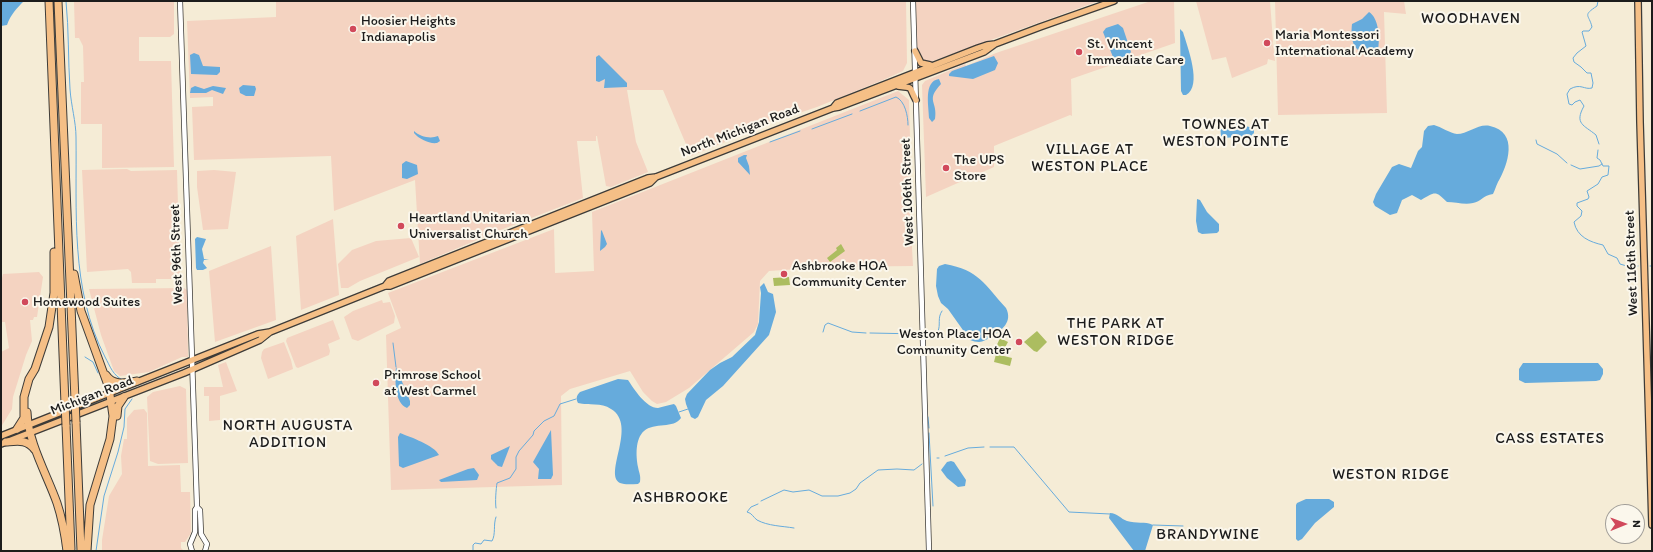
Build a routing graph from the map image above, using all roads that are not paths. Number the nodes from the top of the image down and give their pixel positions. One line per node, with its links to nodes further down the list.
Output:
1 (49, 1): 14 (highway)
2 (58, 1): 15 (highway)
3 (180, 1): 17 (street, West 96th Street)
4 (913, 1): 8 (street, West 106th Street)
5 (1114, 1): 7 (main road, North Michigan Road)
6 (1638, 1): 33 (main road, West 116th Street)
7 (996, 44): 9 (main road, North Michigan Road); 10 (main road, North Michigan Road)
8 (915, 51): 9 (main road); 10 (street, West 106th Street)
9 (935, 65): 10 (main road, North Michigan Road)
10 (915, 75): 11 (main road, North Michigan Road); 12 (street, West 106th Street); 13 (main road, North Michigan Road)
11 (896, 85): 12 (main road); 13 (main road, North Michigan Road)
12 (916, 100): 42 (street, West 106th Street)
13 (833, 108): 16 (main road, North Michigan Road)
14 (55, 154): 19 (highway); 37 (highway, bridge)
15 (66, 176): 18 (highway); 38 (highway, bridge)
16 (270, 332): 17 (main road, North Michigan Road); 20 (main road, North Michigan Road)
17 (192, 361): 20 (street, West 96th Street); 21 (main road, Michigan Road)
18 (100, 364): 21 (highway); 22 (highway)
19 (35, 369): 25 (highway); 26 (highway)
20 (192, 370): 23 (main road, Michigan Road); 32 (street, West 96th Street)
21 (137, 381): 22 (main road, Michigan Road)
22 (110, 393): 24 (highway); 25 (main road, Michigan Road)
23 (124, 397): 24 (main road, Michigan Road); 31 (highway)
24 (112, 401): 27 (main road, Michigan Road); 31 (highway)
25 (29, 424): 26 (main road, Michigan Road); 27 (highway)
26 (18, 429): 28 (main road, Michigan Road)
27 (31, 432): 29 (main road, Michigan Road); 30 (highway)
28 (1, 436)
29 (4, 443): 30 (highway)
30 (37, 454): 36 (highway)
31 (101, 468): 39 (highway)
32 (197, 507): 34 (street, West 96th Street); 35 (street, West 96th Street)
33 (1652, 525)
34 (203, 538): 35 (street); 41 (street, West 96th Street)
35 (193, 539): 40 (street, West 96th Street)
36 (67, 551)
37 (71, 551)
38 (81, 551)
39 (87, 551)
40 (192, 551)
41 (205, 551)
42 (929, 551)

